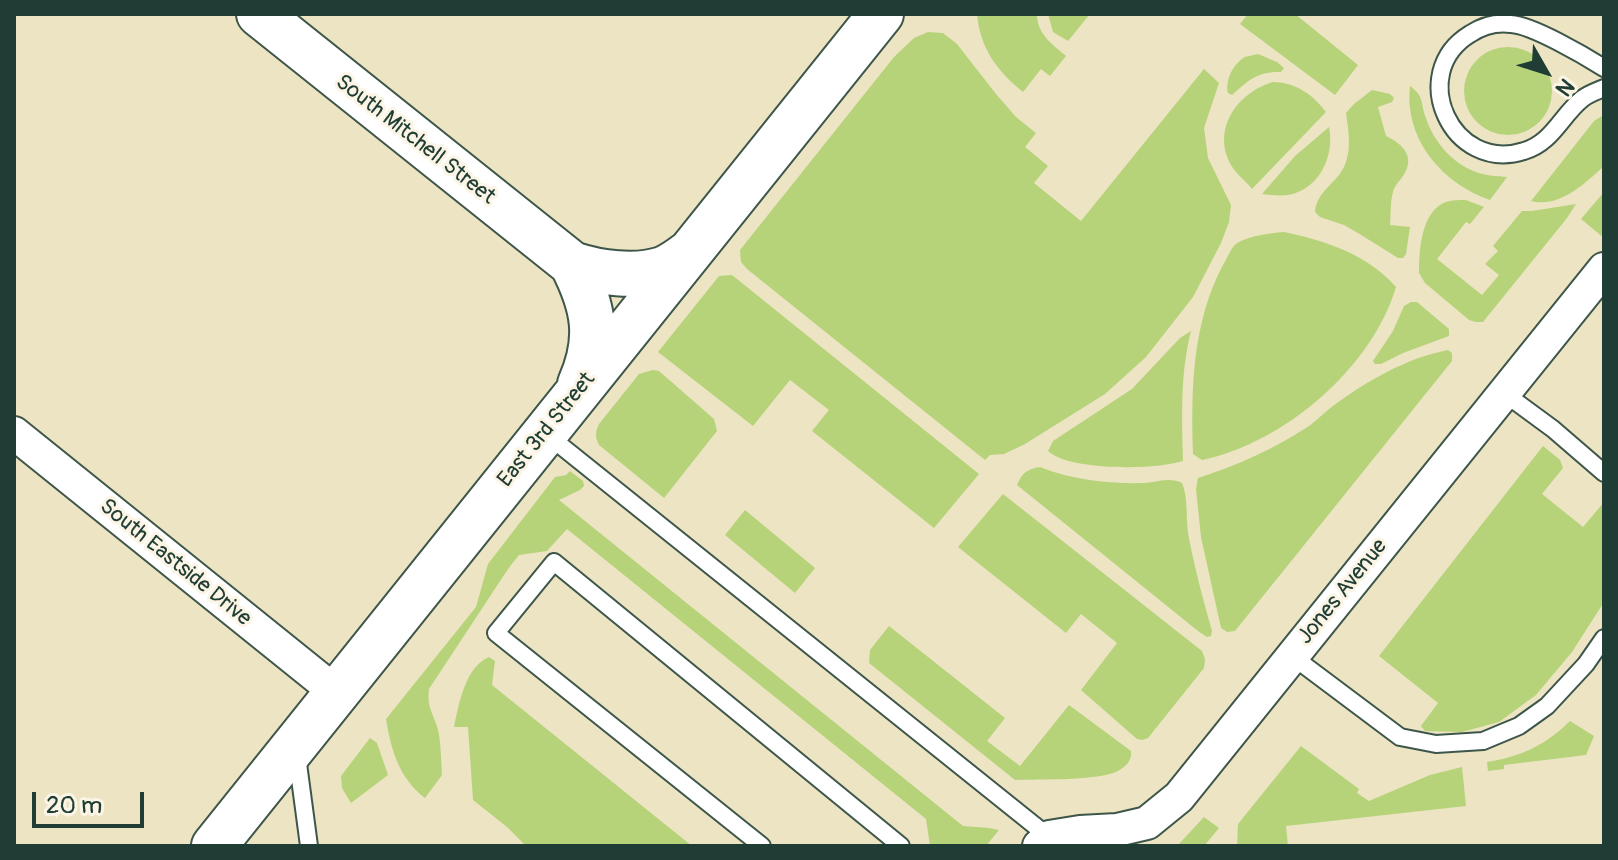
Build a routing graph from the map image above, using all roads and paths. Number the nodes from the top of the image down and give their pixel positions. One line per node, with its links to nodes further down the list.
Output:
1 (259, 14): 6 (main road, South Mitchell Street)
2 (881, 14): 5 (main road, East 3rd Street)
3 (1604, 68): 4 (lane)
4 (1604, 88)
5 (694, 249): 6 (main road, South Mitchell Street); 9 (main road, East 3rd Street)
6 (572, 264): 9 (main road, South Mitchell Street)
7 (1604, 269): 8 (street, Jones Avenue)
8 (1504, 393): 11 (lane); 13 (street, Jones Avenue)
9 (554, 421): 14 (main road, East 3rd Street); 16 (lane)
10 (14, 433): 14 (street, South Eastside Drive)
11 (1604, 473)
12 (1604, 638): 13 (lane)
13 (1292, 656): 16 (street, Jones Avenue)
14 (337, 693): 15 (main road, East 3rd Street)
15 (295, 745): 17 (main road, East 3rd Street); 18 (lane)
16 (1044, 842)
17 (214, 846)
18 (309, 846)
19 (762, 846): 20 (lane)
20 (901, 846)

